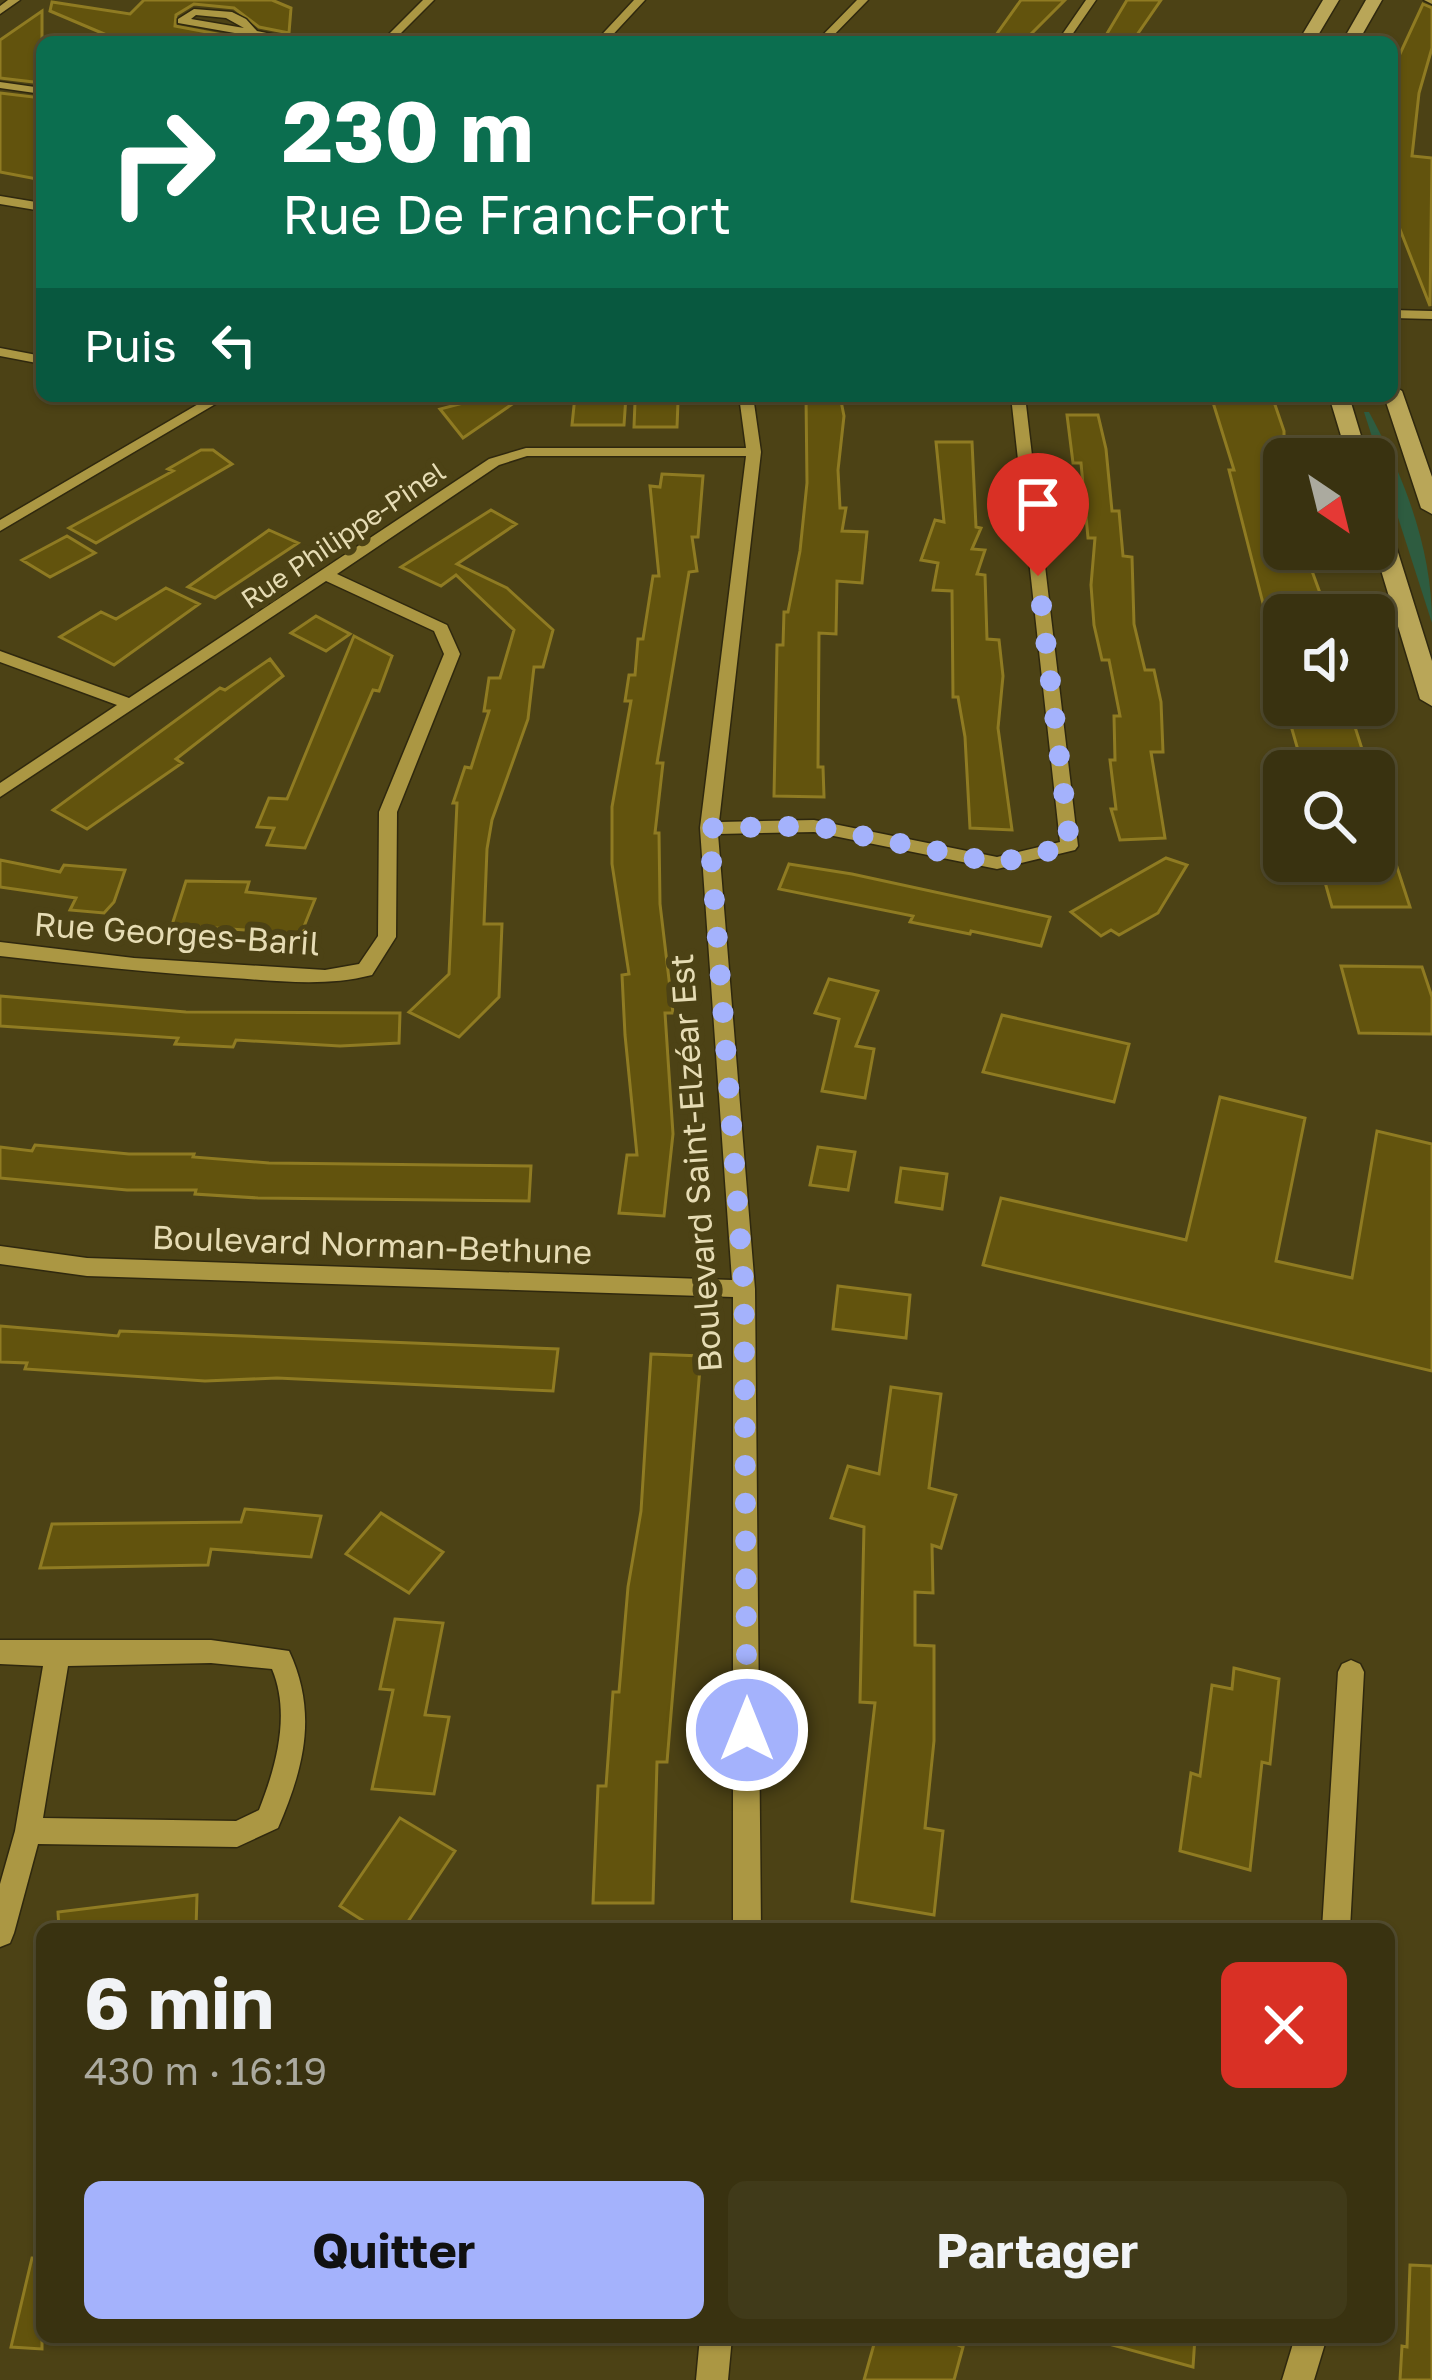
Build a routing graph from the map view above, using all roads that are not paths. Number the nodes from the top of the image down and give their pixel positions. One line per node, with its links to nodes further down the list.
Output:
1 (15, 0): 8 (street)
2 (429, 0): 11 (street)
3 (640, 0): 12 (street)
4 (863, 0): 13 (street)
5 (1090, 0): 14 (street)
6 (1331, 0): 15 (main road)
7 (1374, 0): 16 (main road)
8 (0, 11)
9 (254, 34): 9 (street); 10 (street)
10 (267, 36)
11 (392, 36)
12 (606, 36)
13 (827, 36)
14 (1066, 36)
15 (1310, 36)
16 (1353, 36)
17 (0, 85): 18 (street)
18 (36, 90)
19 (0, 200): 20 (street)
20 (36, 206)
21 (1398, 314): 22 (street)
22 (1432, 315)
23 (0, 352): 24 (street)
24 (36, 359)
25 (212, 402): 33 (street)
26 (747, 402): 31 (street, Boulevard Saint-Elzéar Est)
27 (1019, 402): 40 (street)
28 (1341, 402): 30 (main road)
29 (1396, 402): 32 (main road)
30 (1352, 438)
31 (754, 452): 35 (street, Rue Philippe-Pinel); 40 (street, Boulevard Saint-Elzéar Est)
32 (1432, 508)
33 (0, 526)
34 (1392, 570): 37 (main road)
35 (327, 575): 38 (street, Rue Philippe-Pinel); 41 (street, Rue Georges-Baril)
36 (0, 656): 38 (street)
37 (1432, 699)
38 (130, 704): 39 (street, Rue Philippe-Pinel)
39 (0, 791)
40 (709, 828): 43 (street, Boulevard Saint-Elzéar Est)
41 (0, 949)
42 (0, 1255): 43 (street, Boulevard Norman-Bethune)
43 (744, 1289): 48 (street, Boulevard Saint-Elzéar Est)
44 (0, 1652): 45 (street)
45 (57, 1657): 47 (street); 47 (street)
46 (1352, 1672): 49 (street)
47 (28, 1832): 50 (street)
48 (747, 1923)
49 (1336, 1923)
50 (0, 1933)
51 (715, 2343): 53 (street)
52 (1309, 2343): 54 (street)
53 (712, 2380)
54 (1298, 2380)

